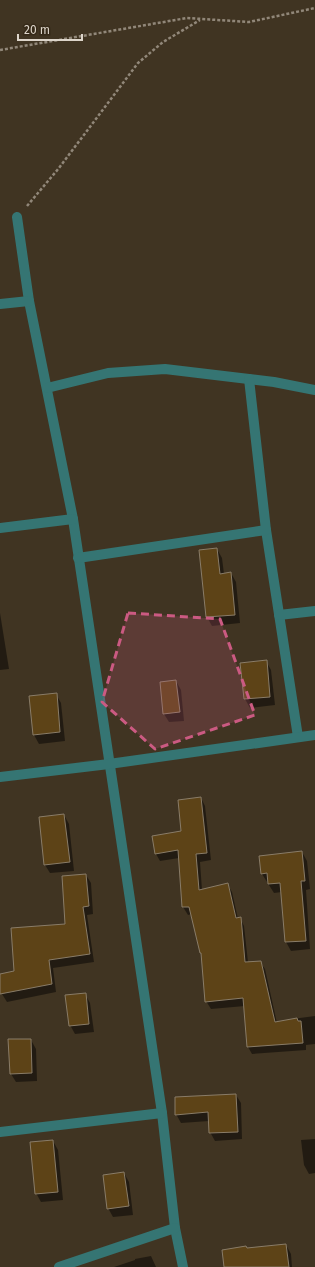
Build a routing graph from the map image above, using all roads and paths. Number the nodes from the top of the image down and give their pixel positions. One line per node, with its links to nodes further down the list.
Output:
1 (315, 8): 2 (path)
2 (201, 19): 3 (path); 4 (path)
3 (0, 50)
4 (17, 217): 5 (street)
5 (29, 301): 6 (street); 8 (street)
6 (0, 304)
7 (249, 379): 8 (street); 9 (street); 12 (street)
8 (47, 388): 10 (street)
9 (315, 390)
10 (73, 519): 11 (street); 13 (street)
11 (0, 528)
12 (266, 530): 13 (street); 15 (street)
13 (78, 558): 18 (street)
14 (315, 611): 15 (street)
15 (279, 615): 17 (street)
16 (315, 735): 17 (street)
17 (298, 737): 18 (street)
18 (109, 764): 19 (street); 20 (street)
19 (0, 778)
20 (162, 1113): 21 (street); 22 (street)
21 (0, 1132)
22 (175, 1228): 23 (street); 24 (street)
23 (59, 1267)
24 (183, 1267)

